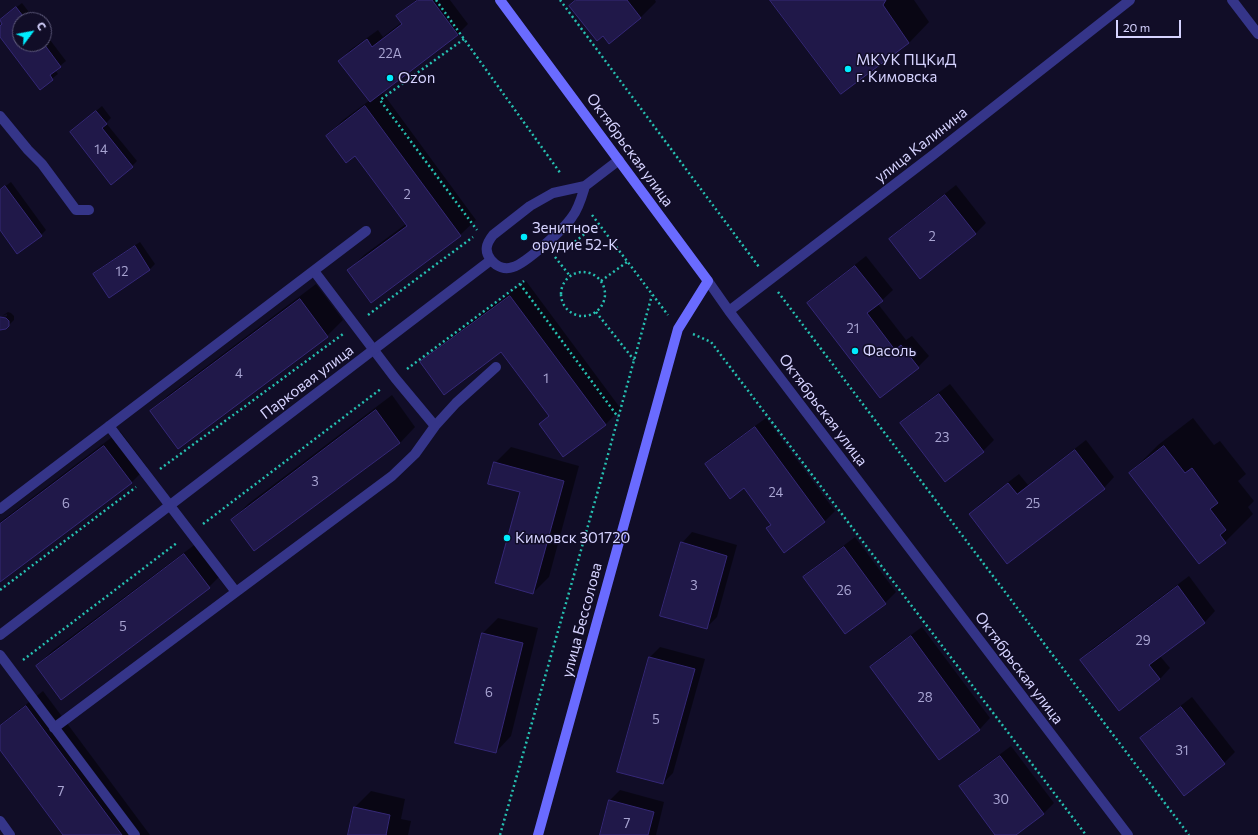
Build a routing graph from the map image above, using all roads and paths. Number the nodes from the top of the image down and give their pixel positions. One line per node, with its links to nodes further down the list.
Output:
1 (436, 0): 7 (path)
2 (500, 0): 9 (main road, Октябрьская улица)
3 (560, 0): 27 (path)
4 (1130, 0): 27 (street, улица Калинина)
5 (1232, 0): 6 (street)
6 (1258, 34)
7 (464, 39): 10 (path); 32 (path)
8 (0, 116): 15 (street)
9 (619, 160): 12 (street); 26 (main road, Октябрьская улица)
10 (560, 172): 11 (path); 13 (path)
11 (554, 176)
12 (585, 186): 13 (street); 14 (street)
13 (571, 188): 19 (street)
14 (581, 201): 16 (path); 19 (street)
15 (89, 210)
16 (598, 224): 18 (path); 21 (path)
17 (366, 231): 22 (street)
18 (568, 247)
19 (491, 260): 34 (street, Парковая улица)
20 (550, 261): 23 (path)
21 (627, 262): 25 (path); 29 (path)
22 (314, 271): 32 (street); 39 (street)
23 (570, 276): 25 (path); 31 (path)
24 (529, 277): 28 (path)
25 (601, 281): 31 (path)
26 (708, 281): 30 (street, Октябрьская улица); 33 (main road, улица Бессолова)
27 (769, 281): 30 (street, улица Калинина); 58 (path)
28 (520, 284): 37 (path); 38 (path)
29 (652, 294): 33 (path); 35 (path)
30 (729, 311): 57 (street, Октябрьская улица)
31 (596, 312): 35 (path)
32 (356, 325): 34 (street); 41 (path)
33 (678, 329): 55 (main road, улица Бессолова); 56 (path)
34 (374, 350): 37 (street); 42 (street, Парковая улица)
35 (634, 360): 38 (path)
36 (496, 367): 40 (street)
37 (395, 378): 40 (street); 44 (path)
38 (618, 417): 54 (path)
39 (109, 426): 41 (street); 43 (street)
40 (435, 426): 46 (street)
41 (148, 478): 42 (street); 45 (path)
42 (170, 506): 44 (street); 47 (street, Парковая улица)
43 (0, 509)
44 (190, 533): 46 (street); 49 (path)
45 (0, 590)
46 (236, 592): 50 (street)
47 (0, 635)
48 (0, 655): 49 (street)
49 (11, 669): 50 (street)
50 (54, 728): 53 (street)
51 (0, 821): 52 (street)
52 (10, 835)
53 (135, 835)
54 (500, 835)
55 (538, 835)
56 (1086, 835)
57 (1128, 835)
58 (1189, 835)

